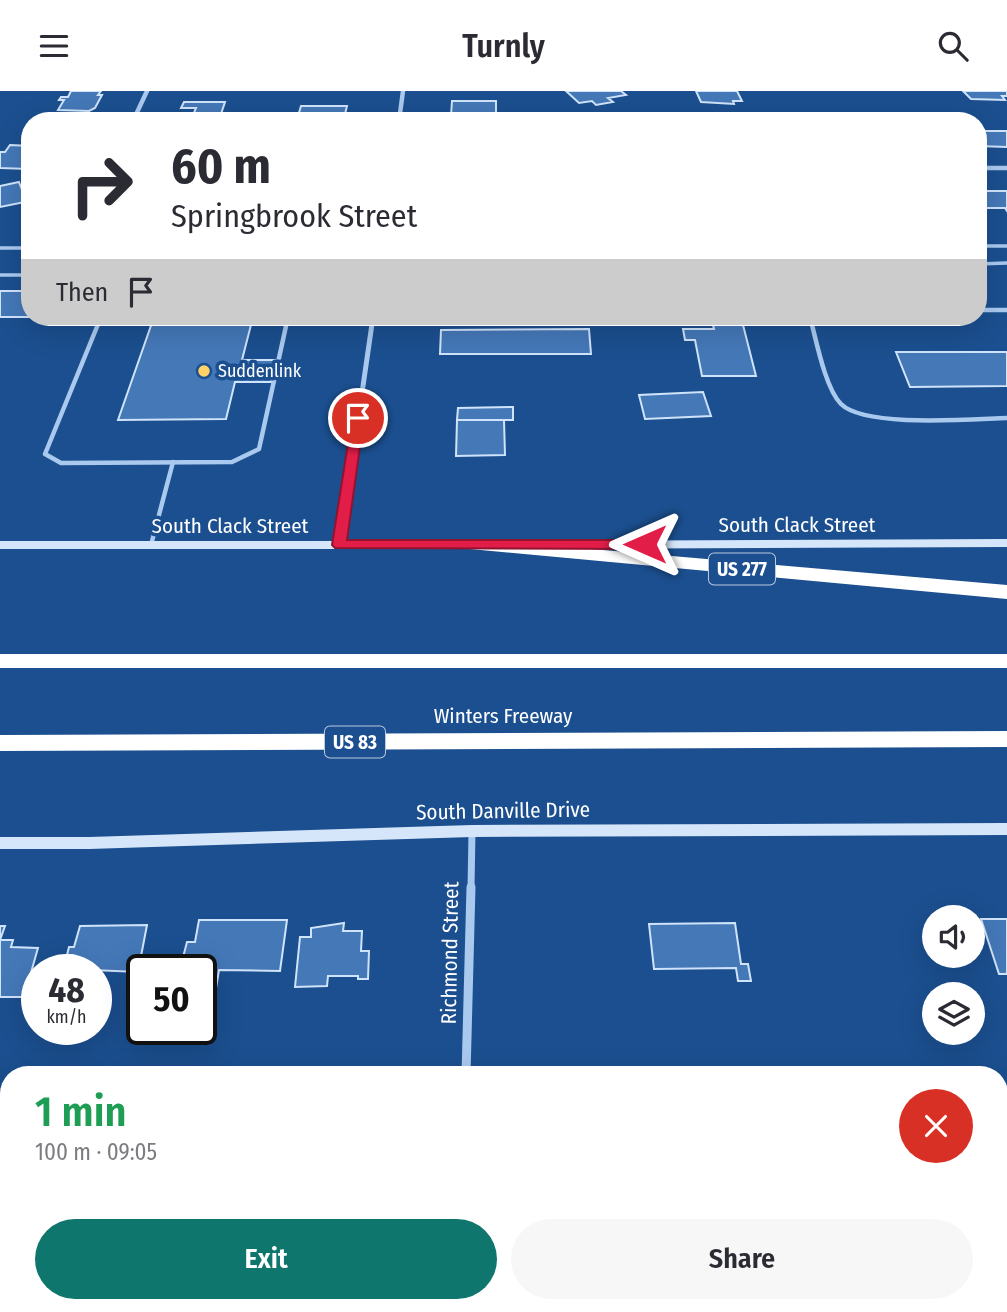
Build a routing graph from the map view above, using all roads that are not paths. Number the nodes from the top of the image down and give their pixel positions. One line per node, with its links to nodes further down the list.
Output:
1 (147, 91): 3 (street)
2 (403, 91): 4 (street)
3 (137, 112)
4 (401, 112)
5 (987, 168): 6 (street)
6 (1007, 168)
7 (987, 246): 8 (lane)
8 (1007, 246)
9 (0, 248): 10 (lane)
10 (21, 248)
11 (1007, 263): 12 (lane)
12 (987, 264)
13 (0, 275): 14 (lane)
14 (21, 275)
15 (987, 310): 16 (lane)
16 (1007, 310)
17 (97, 326): 22 (lane)
18 (286, 326): 22 (lane)
19 (372, 326): 26 (street)
20 (813, 326): 21 (lane)
21 (1007, 418)
22 (173, 462): 25 (lane)
23 (1007, 543): 27 (main road, South Clack Street)
24 (0, 545): 25 (main road, South Clack Street / US 277)
25 (151, 545): 26 (main road, South Clack Street / US 277)
26 (340, 545): 27 (main road, South Clack Street / US 277)
27 (477, 545): 28 (highway, US 277)
28 (1007, 592)
29 (0, 661): 30 (highway)
30 (1007, 661)
31 (1007, 739): 32 (highway, Winters Freeway / US 83)
32 (0, 743)
33 (1007, 829): 34 (main road, South Danville Drive)
34 (472, 831): 35 (main road, South Danville Drive); 36 (street, Richmond Street)
35 (0, 843)
36 (466, 1066)

